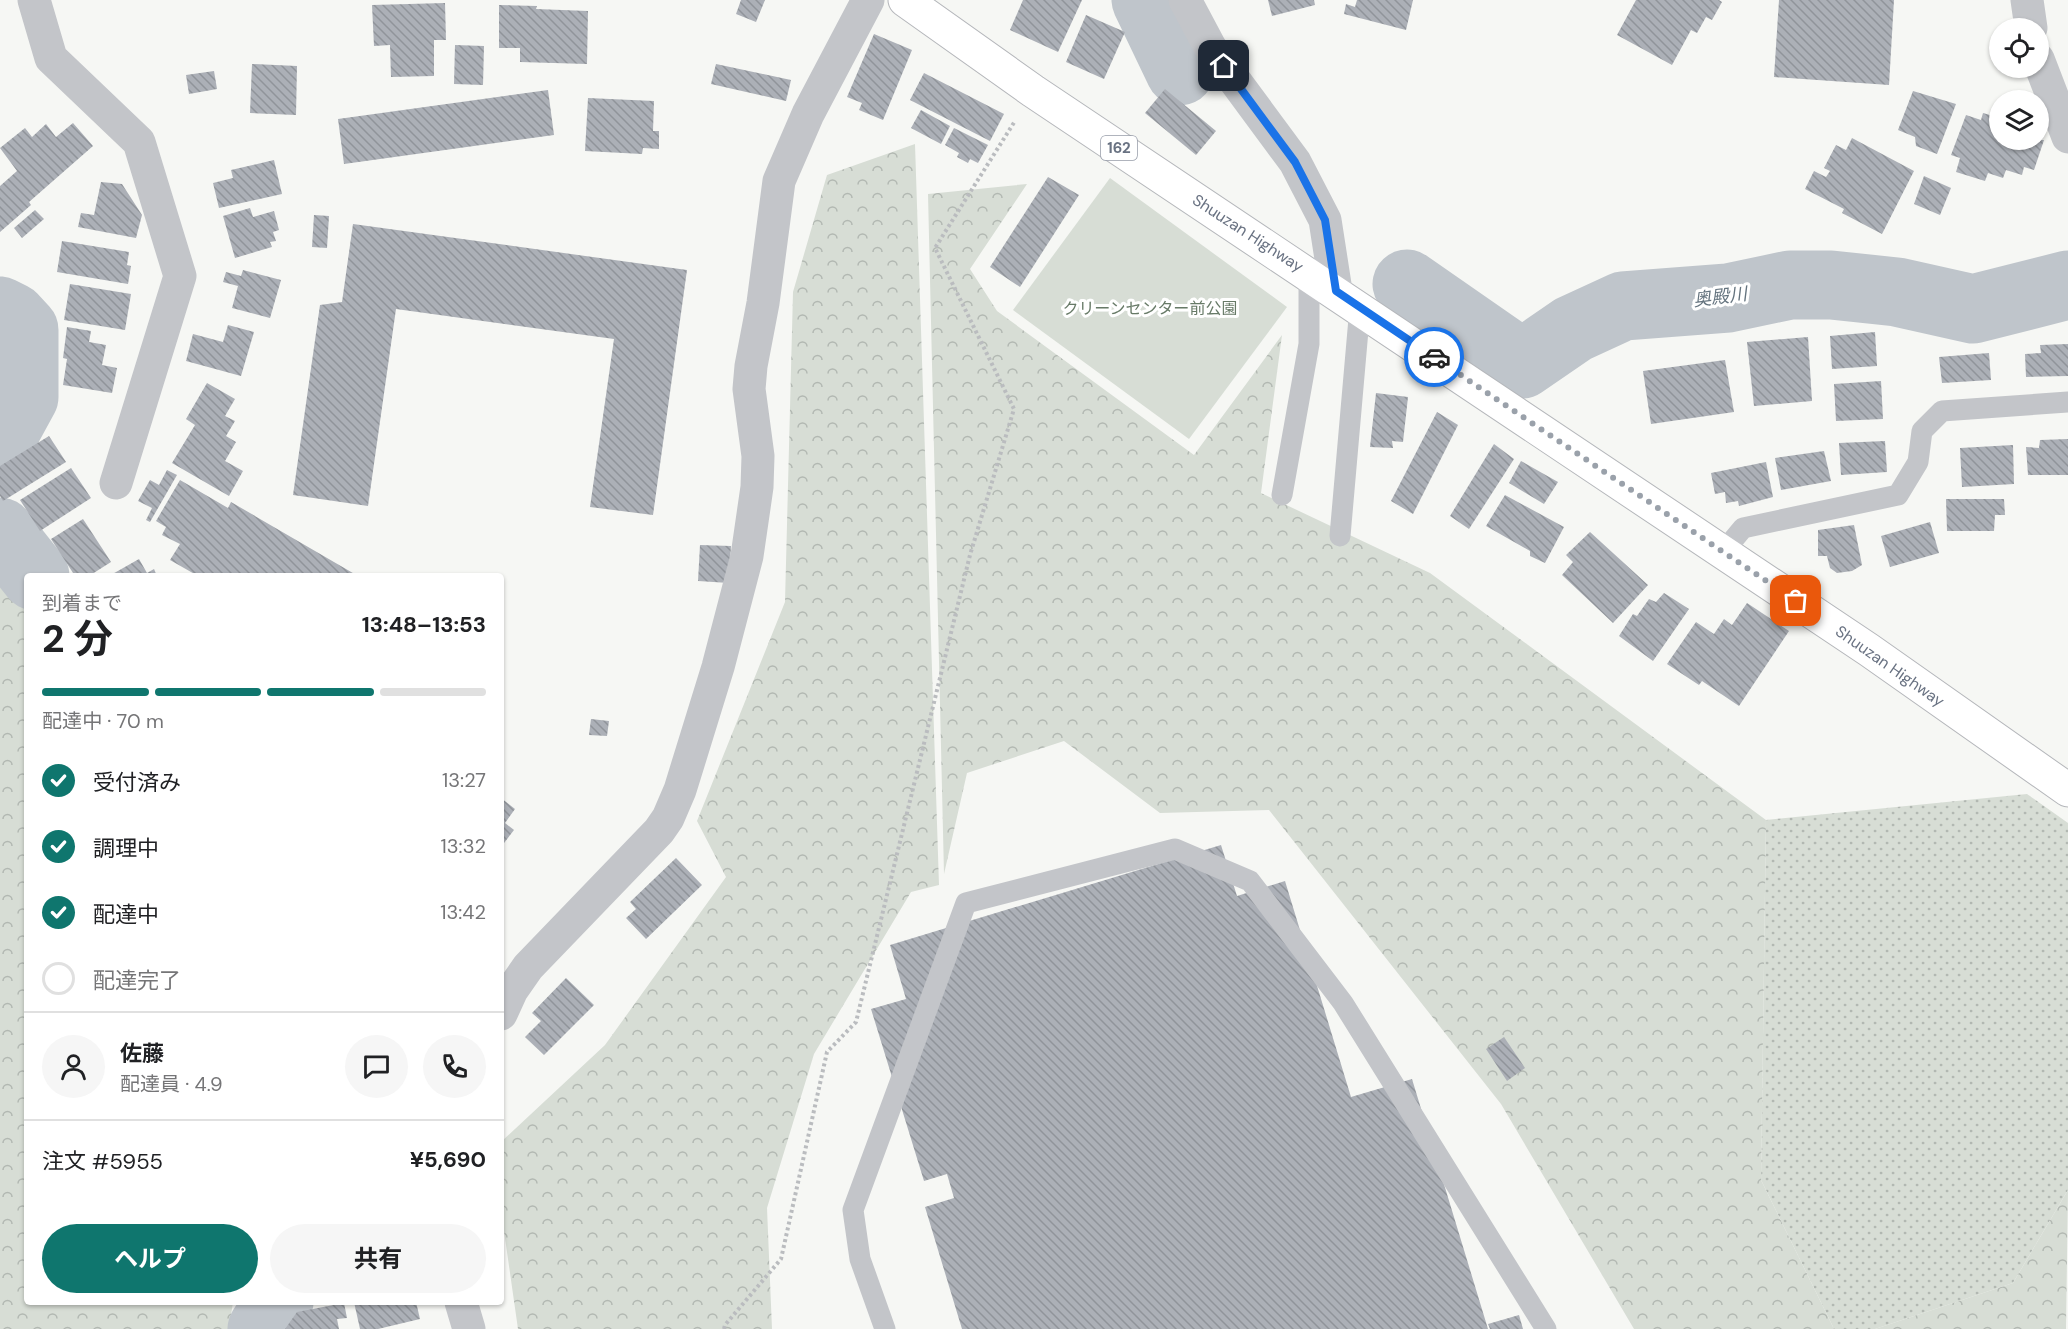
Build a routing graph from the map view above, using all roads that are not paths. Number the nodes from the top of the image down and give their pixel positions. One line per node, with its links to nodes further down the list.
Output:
1 (34, 0): 12 (street)
2 (868, 0): 17 (street)
3 (905, 0): 9 (highway, Shuuzan Highway / 162)
4 (1185, 0): 10 (street)
5 (2027, 0): 6 (street)
6 (2030, 18)
7 (2045, 78): 8 (street)
8 (2068, 137)
9 (1309, 273): 10 (highway, Shuuzan Highway / 162); 13 (lane)
10 (1348, 299): 14 (lane); 15 (highway, Shuuzan Highway / 162)
11 (2068, 402): 15 (lane)
12 (116, 483)
13 (1282, 495)
14 (1340, 536)
15 (1723, 552): 16 (highway, Shuuzan Highway / 162)
16 (2067, 785)
17 (504, 1007)
18 (462, 1305): 19 (street)
19 (469, 1329)
20 (885, 1329): 21 (lane)
21 (1546, 1329)

